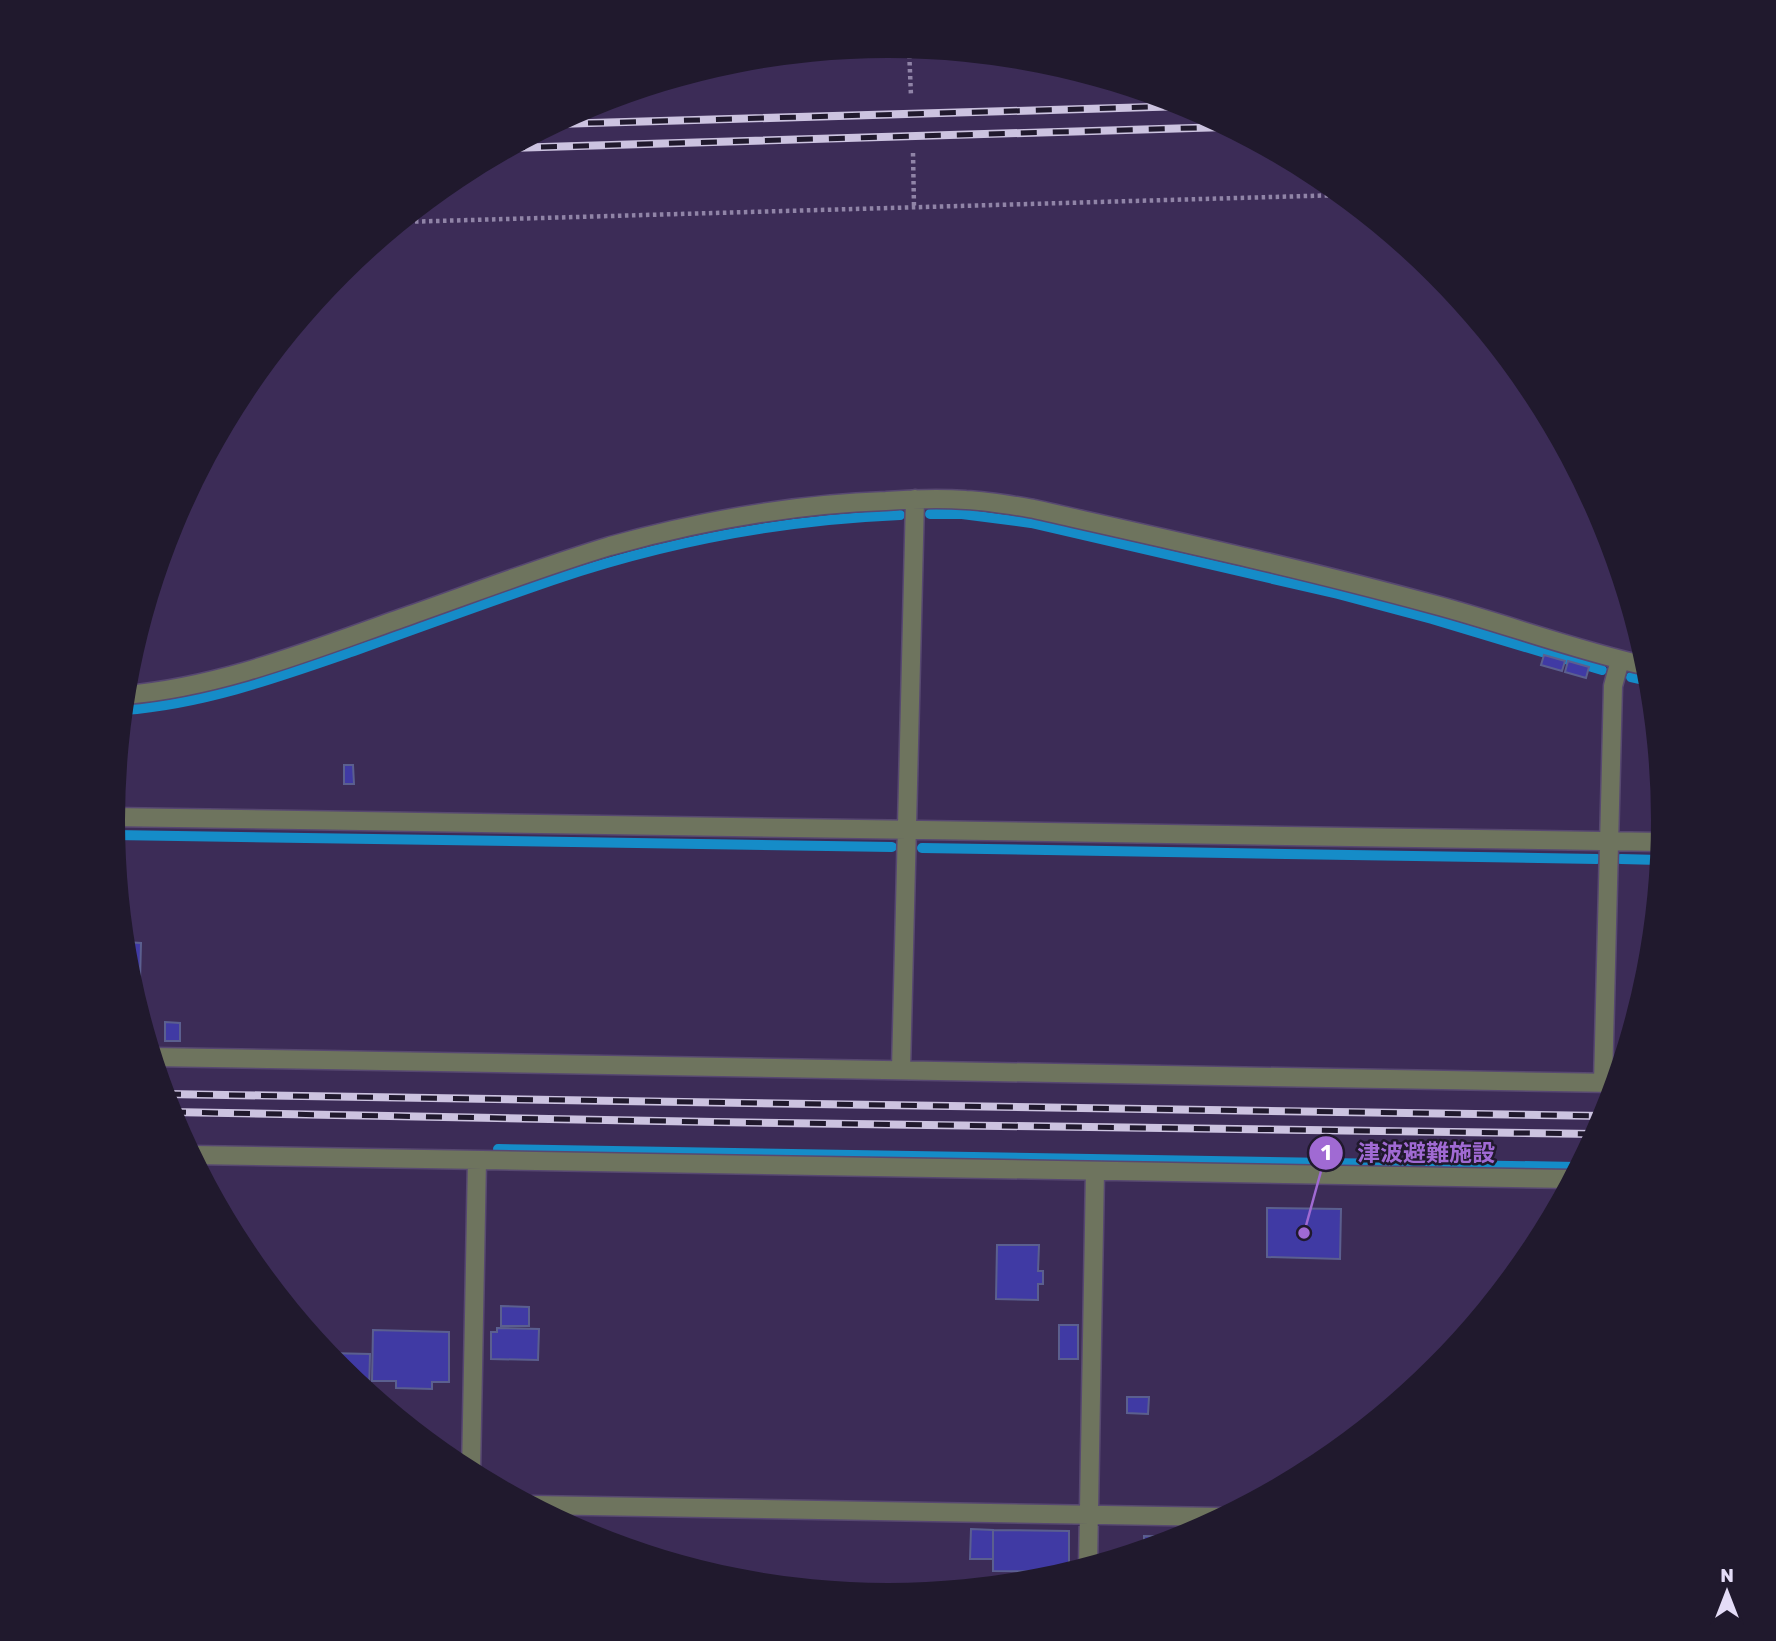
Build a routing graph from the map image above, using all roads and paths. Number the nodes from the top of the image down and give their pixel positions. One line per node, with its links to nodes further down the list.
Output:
1 (909, 58): 2 (path)
2 (911, 96)
3 (912, 153): 5 (path)
4 (1325, 196): 5 (path)
5 (914, 208): 6 (path)
6 (416, 222)
7 (915, 499): 8 (street); 10 (street); 12 (street)
8 (1620, 660): 9 (street); 13 (street)
9 (1634, 663)
10 (136, 694)
11 (125, 817): 12 (street)
12 (907, 831): 13 (street); 17 (street)
13 (1609, 841): 14 (street); 16 (street)
14 (1650, 842)
15 (163, 1057): 17 (street)
16 (1609, 1069)
17 (901, 1070): 18 (street)
18 (1604, 1083)
19 (203, 1155): 20 (street)
20 (477, 1160): 21 (street); 23 (street)
21 (1095, 1171): 22 (street); 25 (street)
22 (1561, 1179)
23 (471, 1459)
24 (554, 1506): 25 (street)
25 (1089, 1515): 26 (street); 27 (street)
26 (1199, 1517)
27 (1088, 1556)

